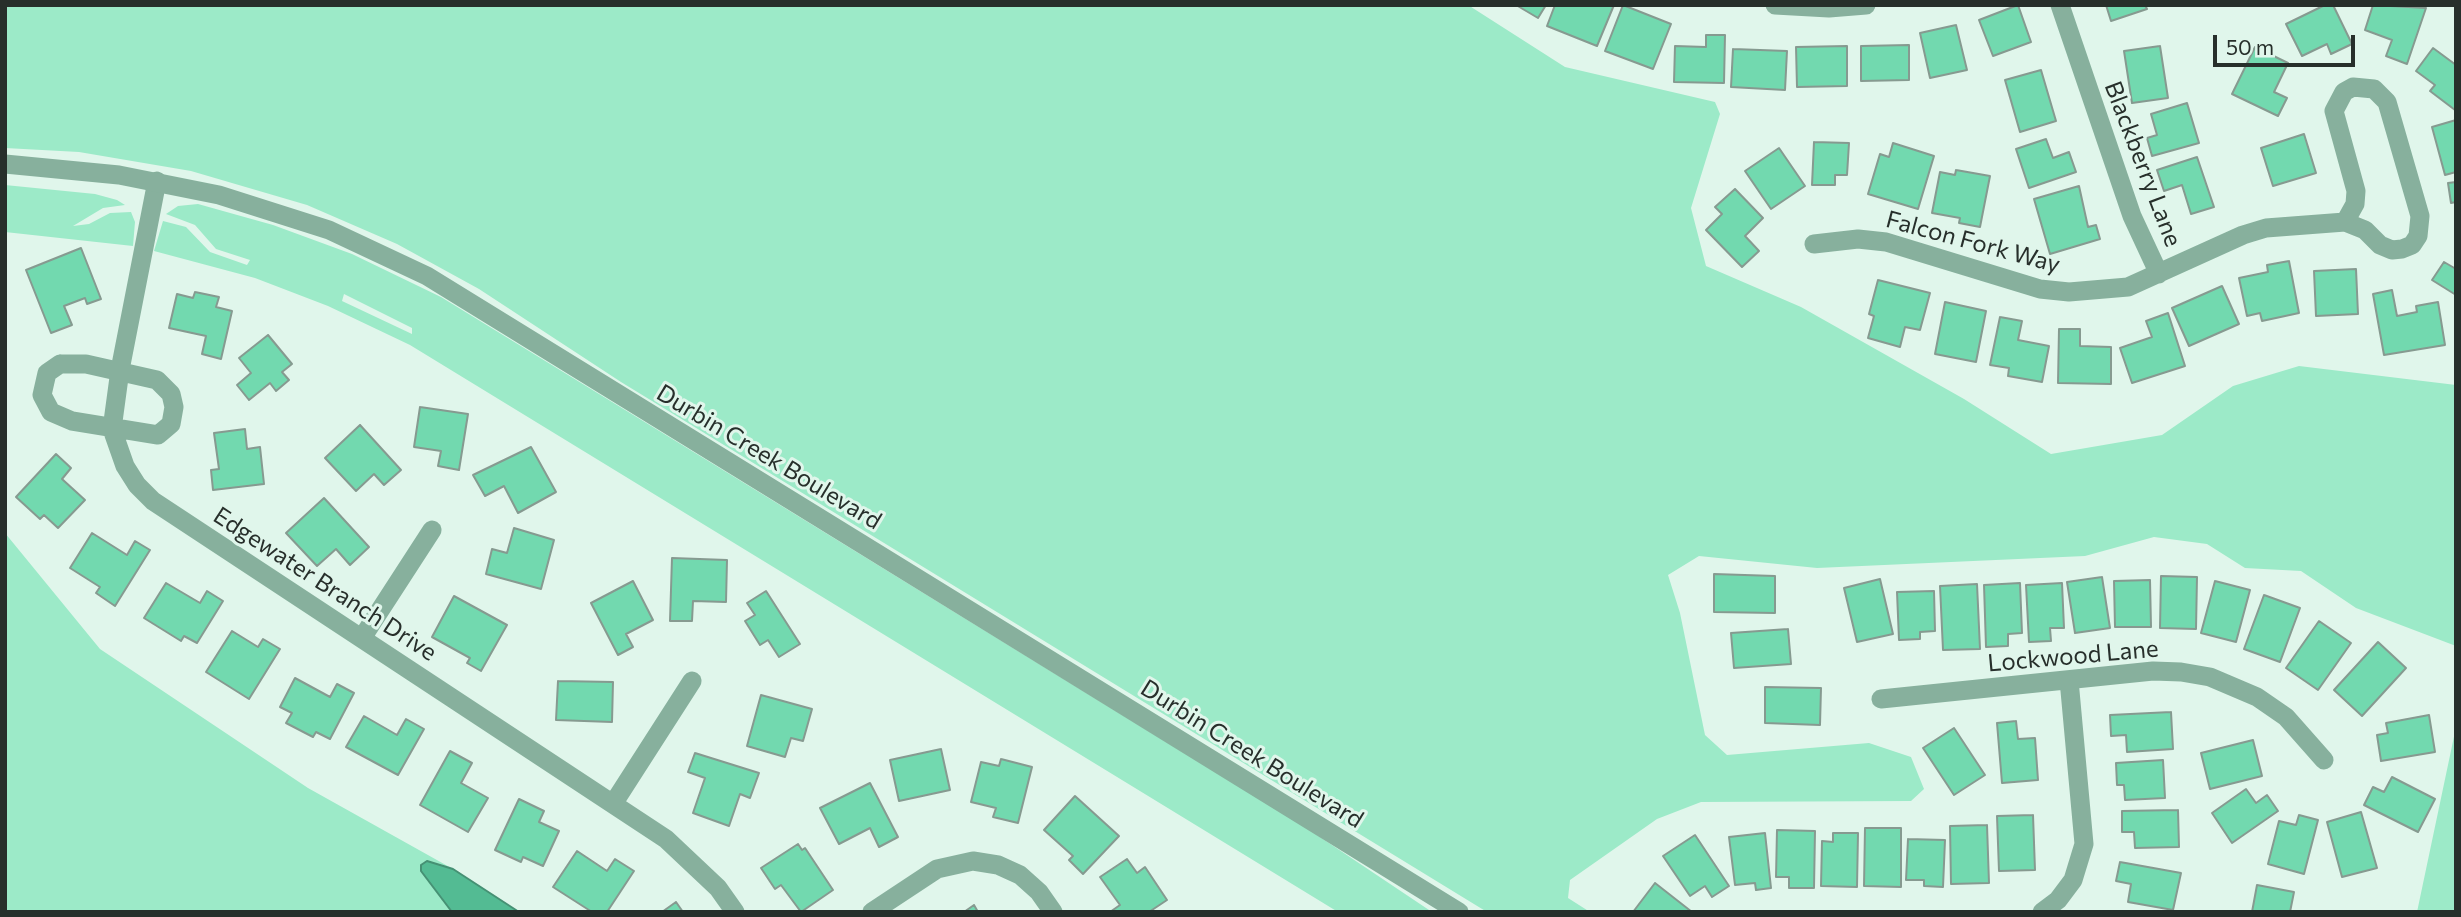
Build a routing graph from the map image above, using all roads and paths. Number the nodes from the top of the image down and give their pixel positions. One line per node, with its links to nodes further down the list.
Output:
1 (1775, 5): 2 (street)
2 (1866, 5)
3 (2060, 5): 8 (street, Blackberry Lane)
4 (5, 164): 5 (street, Durbin Creek Boulevard)
5 (157, 181): 9 (street, Edgewater Branch Drive); 21 (street, Durbin Creek Boulevard)
6 (2345, 222): 6 (street); 8 (street, Blackberry Lane)
7 (1814, 244): 8 (street, Falcon Fork Way)
8 (2159, 274)
9 (120, 370): 10 (street, Edgewater Branch Drive); 10 (street); 10 (street)
10 (112, 429): 12 (street, Edgewater Branch Drive)
11 (432, 530): 12 (street)
12 (362, 638): 17 (street, Edgewater Branch Drive)
13 (2069, 680): 15 (street, Lockwood Lane); 16 (street, Lockwood Lane); 22 (street)
14 (692, 681): 17 (street)
15 (1881, 699)
16 (2324, 760)
17 (613, 803): 18 (street, Edgewater Branch Drive)
18 (735, 912)
19 (872, 912): 20 (street)
20 (1053, 912)
21 (1460, 912)
22 (2043, 912)

